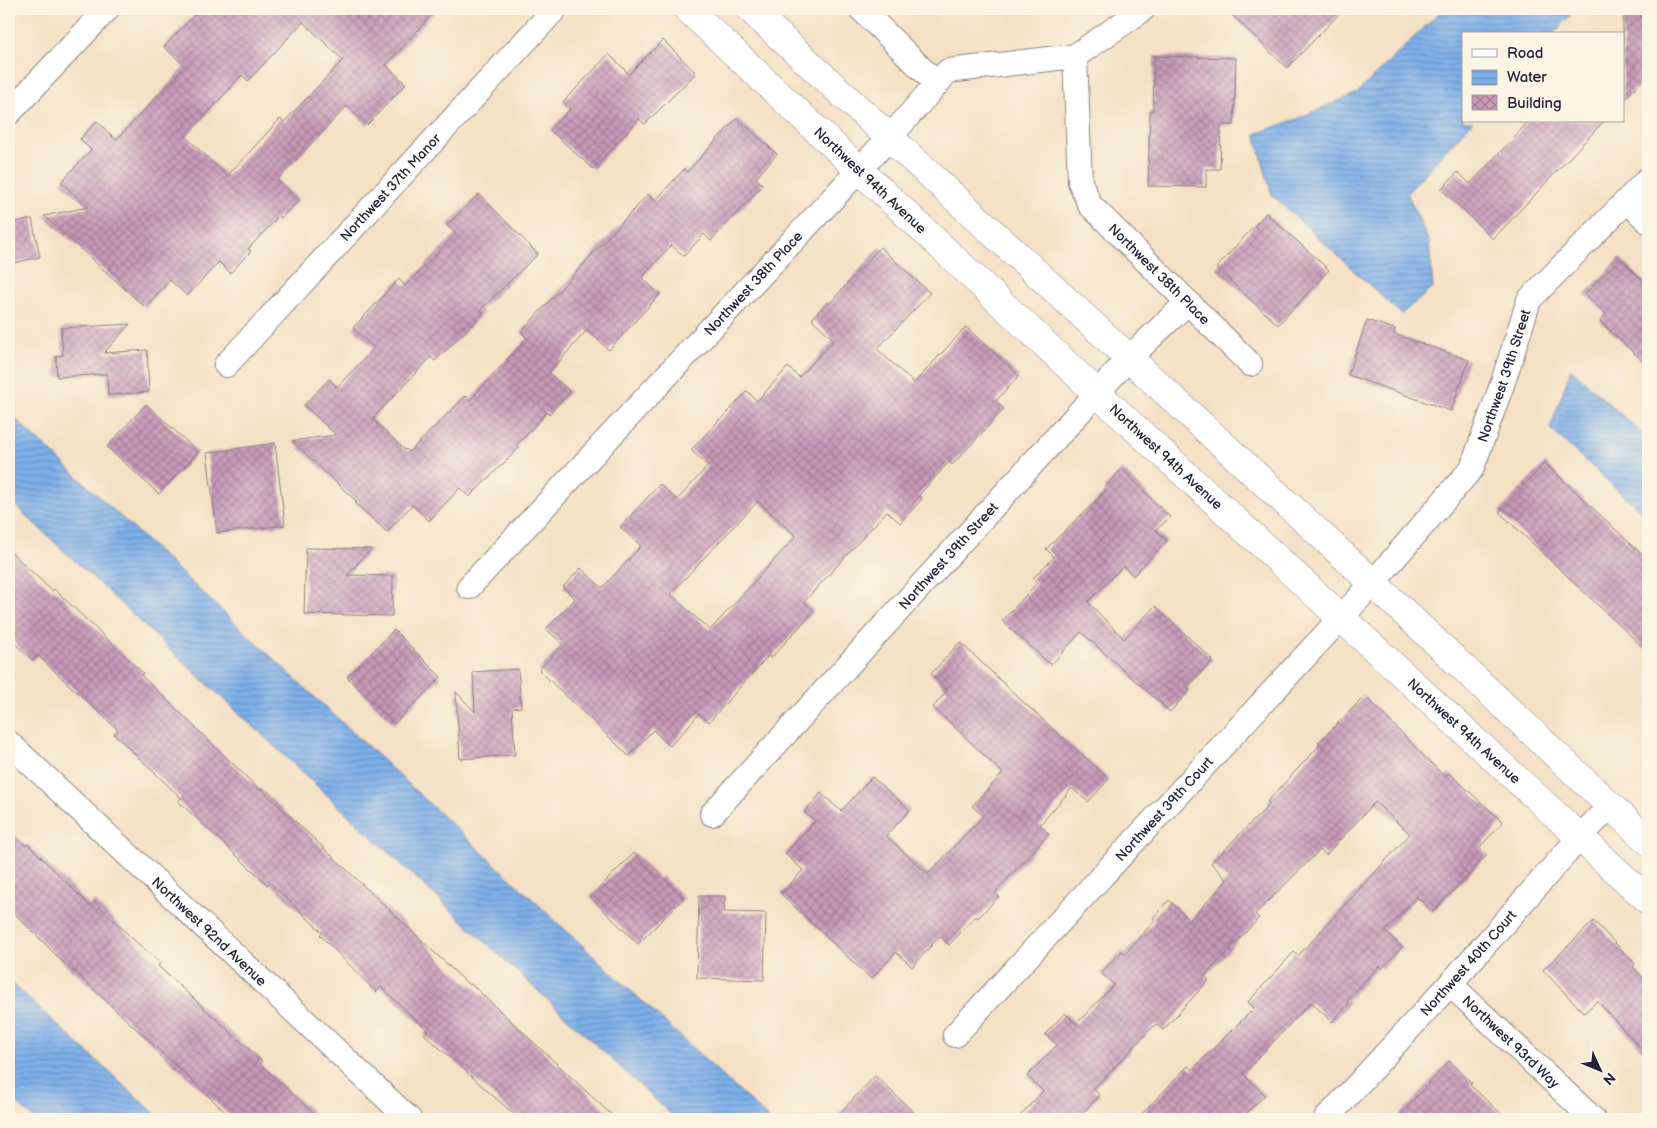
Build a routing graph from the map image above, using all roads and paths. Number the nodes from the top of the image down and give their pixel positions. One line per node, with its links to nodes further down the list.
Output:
1 (107, 9): 9 (street)
2 (555, 9): 18 (street, Northwest 37th Manor)
3 (688, 9): 11 (street, Northwest 94th Avenue)
4 (750, 9): 10 (street)
5 (861, 9): 8 (street)
6 (1142, 9): 7 (street, Northwest 38th Place)
7 (1075, 56): 8 (street, Northwest 38th Place); 15 (street, Northwest 38th Place)
8 (937, 84): 10 (street, Northwest 38th Place)
9 (9, 114)
10 (890, 137): 11 (street, Northwest 38th Place); 16 (street)
11 (858, 170): 19 (street, Northwest 94th Avenue); 21 (street, Northwest 38th Place)
12 (1648, 178): 13 (street, Northwest 39th Street)
13 (1627, 201): 14 (street); 20 (street, Northwest 39th Street)
14 (1648, 221)
15 (1188, 302): 16 (street, Northwest 39th Street); 17 (street, Northwest 38th Place)
16 (1129, 358): 19 (street, Northwest 39th Street); 20 (street)
17 (1250, 364)
18 (226, 365)
19 (1097, 393): 22 (street, Northwest 94th Avenue); 25 (street, Northwest 39th Street)
20 (1373, 583): 22 (street, Northwest 39th Court); 24 (street)
21 (469, 587)
22 (1341, 616): 26 (street, Northwest 94th Avenue); 30 (street, Northwest 39th Court)
23 (9, 743): 31 (street, Northwest 92nd Avenue)
24 (1611, 805): 26 (street, Northwest 40th Court); 27 (street)
25 (712, 814)
26 (1580, 837): 28 (street, Northwest 94th Avenue); 29 (street, Northwest 40th Court)
27 (1648, 841)
28 (1648, 900)
29 (1450, 984): 32 (street, Northwest 40th Court); 33 (street, Northwest 93rd Way)
30 (955, 1034)
31 (409, 1119)
32 (1326, 1119)
33 (1593, 1119)

